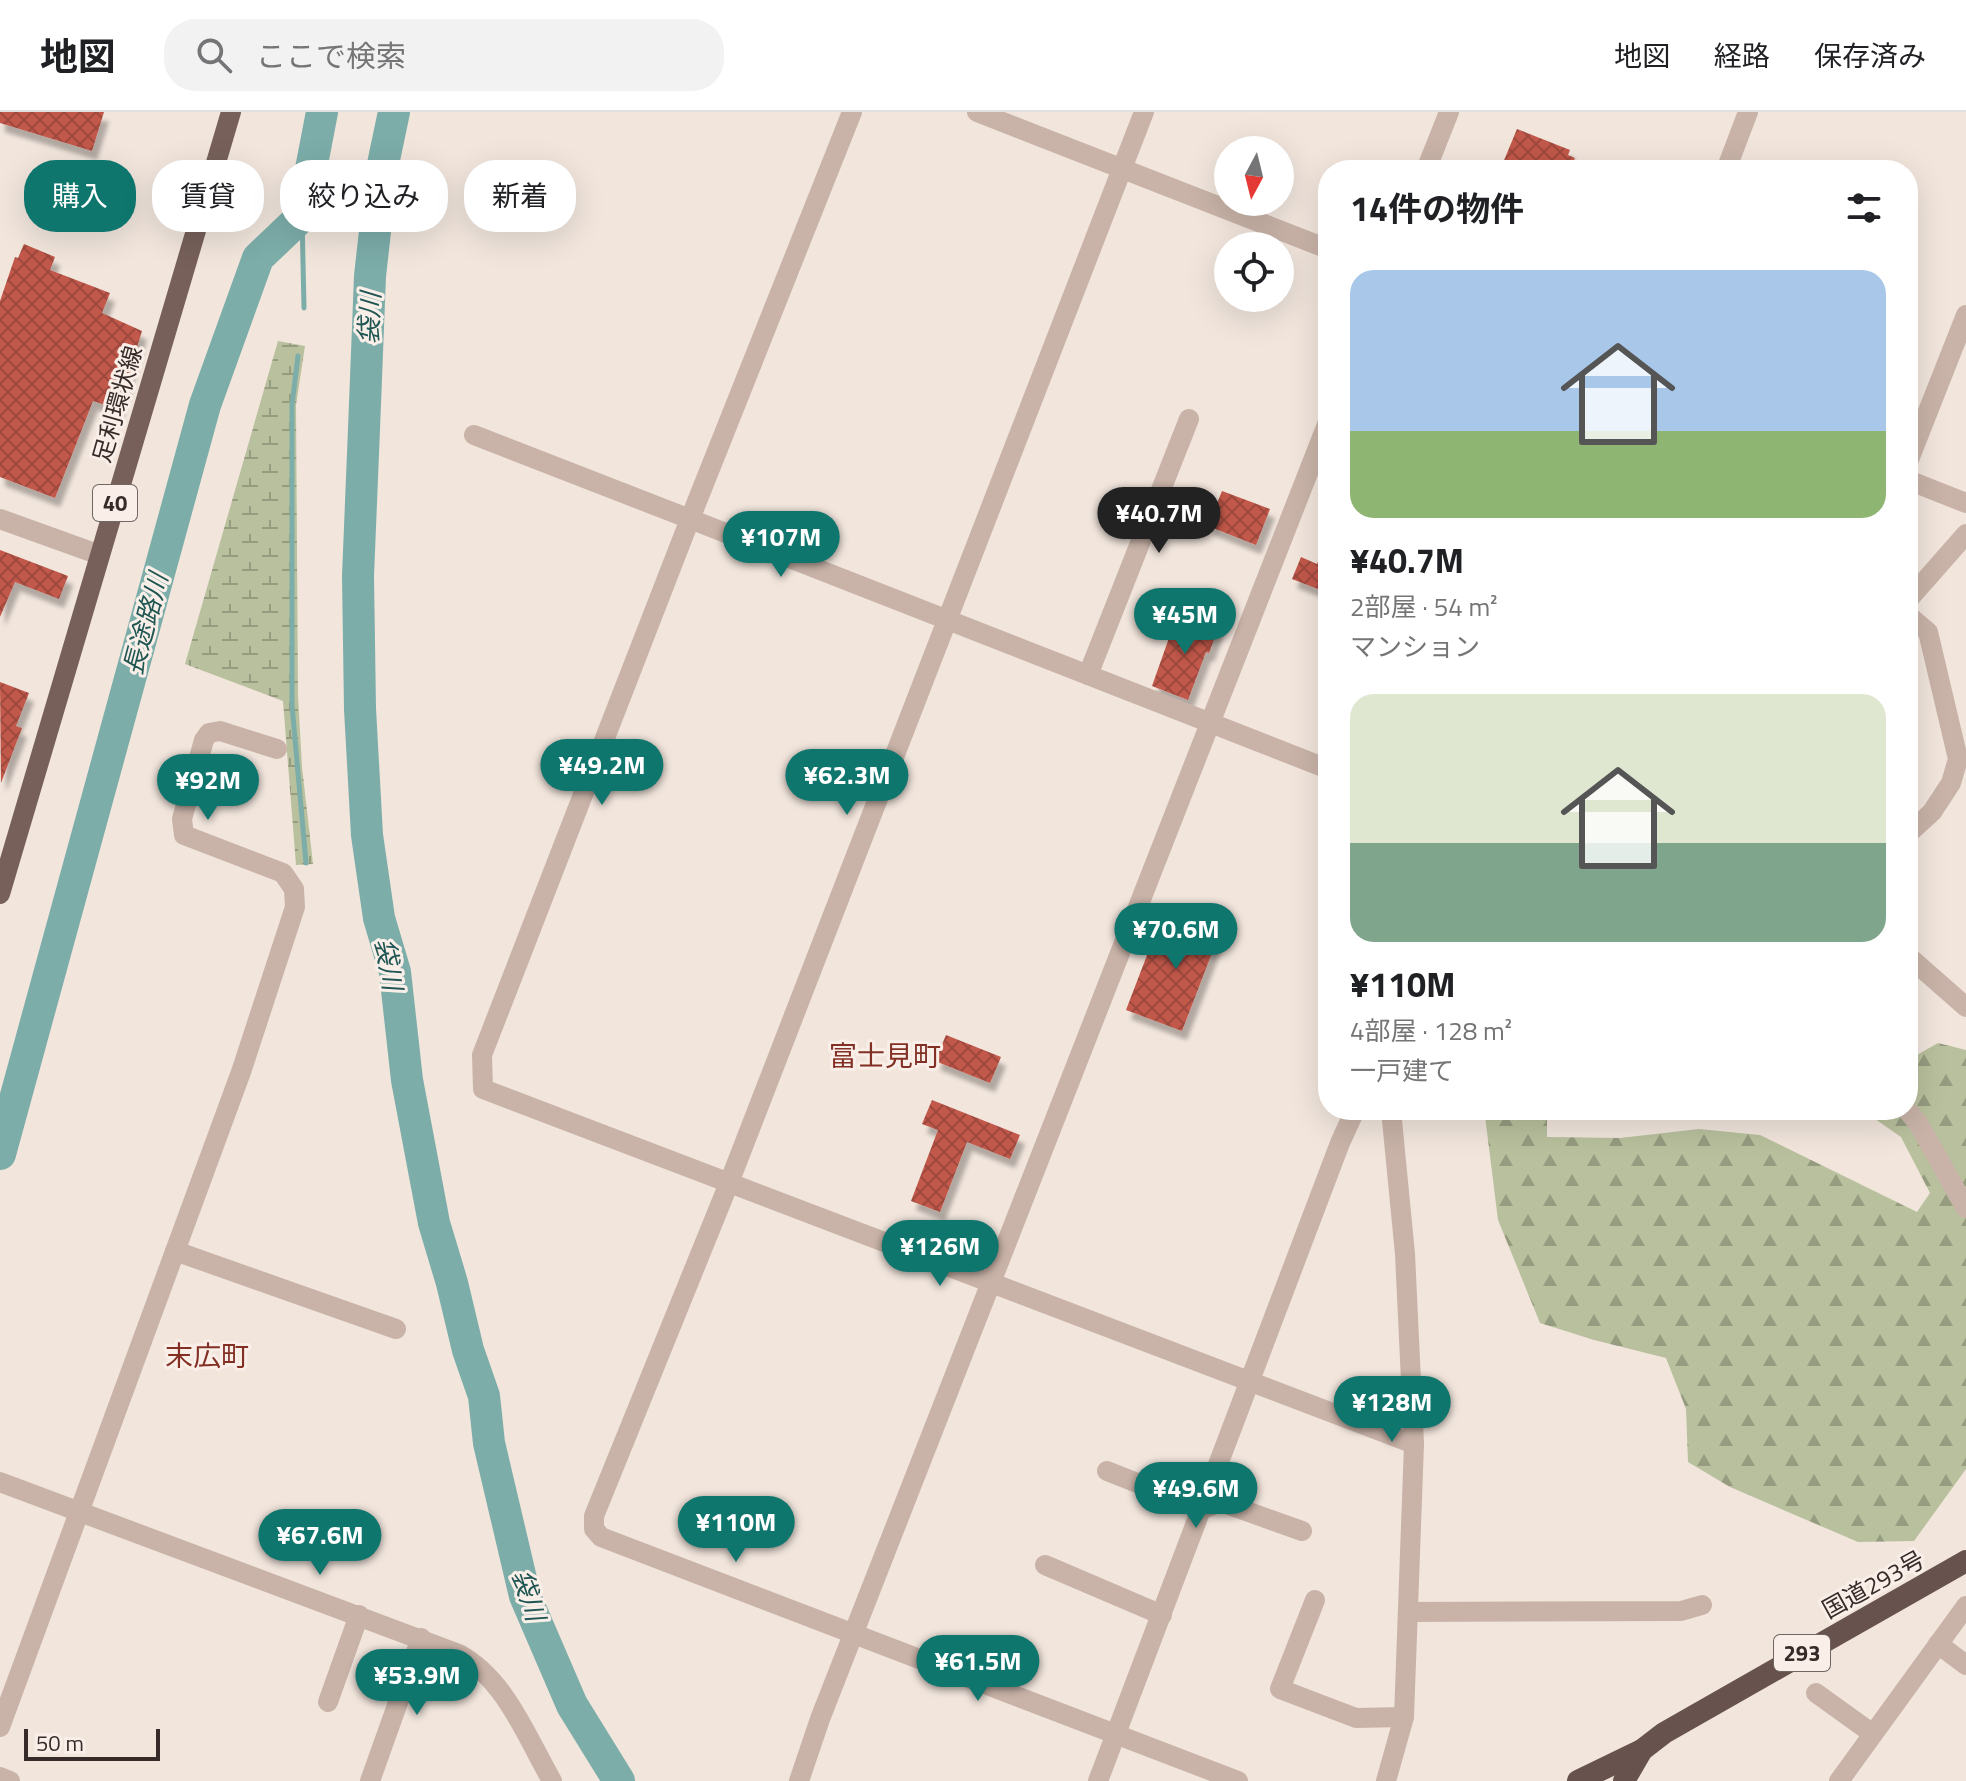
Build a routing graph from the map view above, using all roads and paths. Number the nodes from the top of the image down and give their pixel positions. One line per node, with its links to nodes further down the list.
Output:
1 (231, 112): 21 (main road, 足利環状線 / 40)
2 (852, 112): 19 (street)
3 (977, 112): 9 (street)
4 (1144, 112): 9 (street)
5 (1449, 112): 7 (street)
6 (1748, 112): 8 (street)
7 (1430, 160)
8 (1730, 160)
9 (1122, 168): 10 (street); 23 (street)
10 (1318, 245)
11 (1966, 315): 14 (street)
12 (1189, 419): 25 (street)
13 (474, 435): 19 (street)
14 (1918, 437)
15 (1318, 447): 26 (street)
16 (1918, 484): 17 (street)
17 (1966, 503)
18 (0, 519): 21 (street)
19 (690, 519): 23 (street); 37 (street)
20 (1966, 534): 22 (street)
21 (100, 555): 30 (main road, 足利環状線 / 40)
22 (1918, 589)
23 (946, 621): 25 (street); 37 (street)
24 (1918, 624): 29 (street)
25 (1088, 675): 26 (street)
26 (1210, 722): 28 (street); 40 (street)
27 (277, 749): 39 (street)
28 (1318, 765)
29 (1918, 825)
30 (3, 872): 31 (main road, 足利環状線 / 40)
31 (0, 894)
32 (1918, 965): 33 (street)
33 (1966, 1007)
34 (1350, 1120): 42 (street)
35 (1392, 1120): 43 (street)
36 (1915, 1120): 38 (street)
37 (729, 1183): 40 (street); 57 (street)
38 (1966, 1208)
39 (175, 1251): 41 (street); 47 (street)
40 (991, 1284): 42 (street); 57 (street)
41 (396, 1329)
42 (1251, 1381): 43 (street); 46 (street)
43 (1414, 1444): 54 (street)
44 (1107, 1471): 46 (street)
45 (0, 1482): 47 (street)
46 (1203, 1509): 48 (street); 56 (street)
47 (80, 1513): 55 (street); 64 (street)
48 (1302, 1531)
49 (1966, 1561): 67 (highway, 国道293号 / 293)
50 (1045, 1565): 56 (street)
51 (1315, 1600): 63 (street)
52 (1702, 1605): 54 (street)
53 (1966, 1606): 59 (street)
54 (1408, 1612): 63 (street)
55 (359, 1615): 58 (street); 62 (street)
56 (1162, 1615): 65 (street)
57 (855, 1632): 65 (street); 72 (street)
58 (421, 1638): 70 (street); 71 (street)
59 (1938, 1644): 60 (street); 66 (street)
60 (1966, 1665)
61 (1816, 1693): 66 (street)
62 (328, 1702)
63 (1404, 1717): 75 (street)
64 (0, 1727)
65 (1117, 1733): 73 (street); 74 (street)
66 (1873, 1734): 78 (street)
67 (1642, 1750): 76 (highway, 国道293号 / 293); 77 (highway, 国道293号)
68 (0, 1777): 69 (street)
69 (10, 1781)
70 (370, 1781)
71 (552, 1781)
72 (799, 1781)
73 (1098, 1781)
74 (1238, 1781)
75 (1386, 1781)
76 (1578, 1781)
77 (1624, 1781)
78 (1839, 1781)

